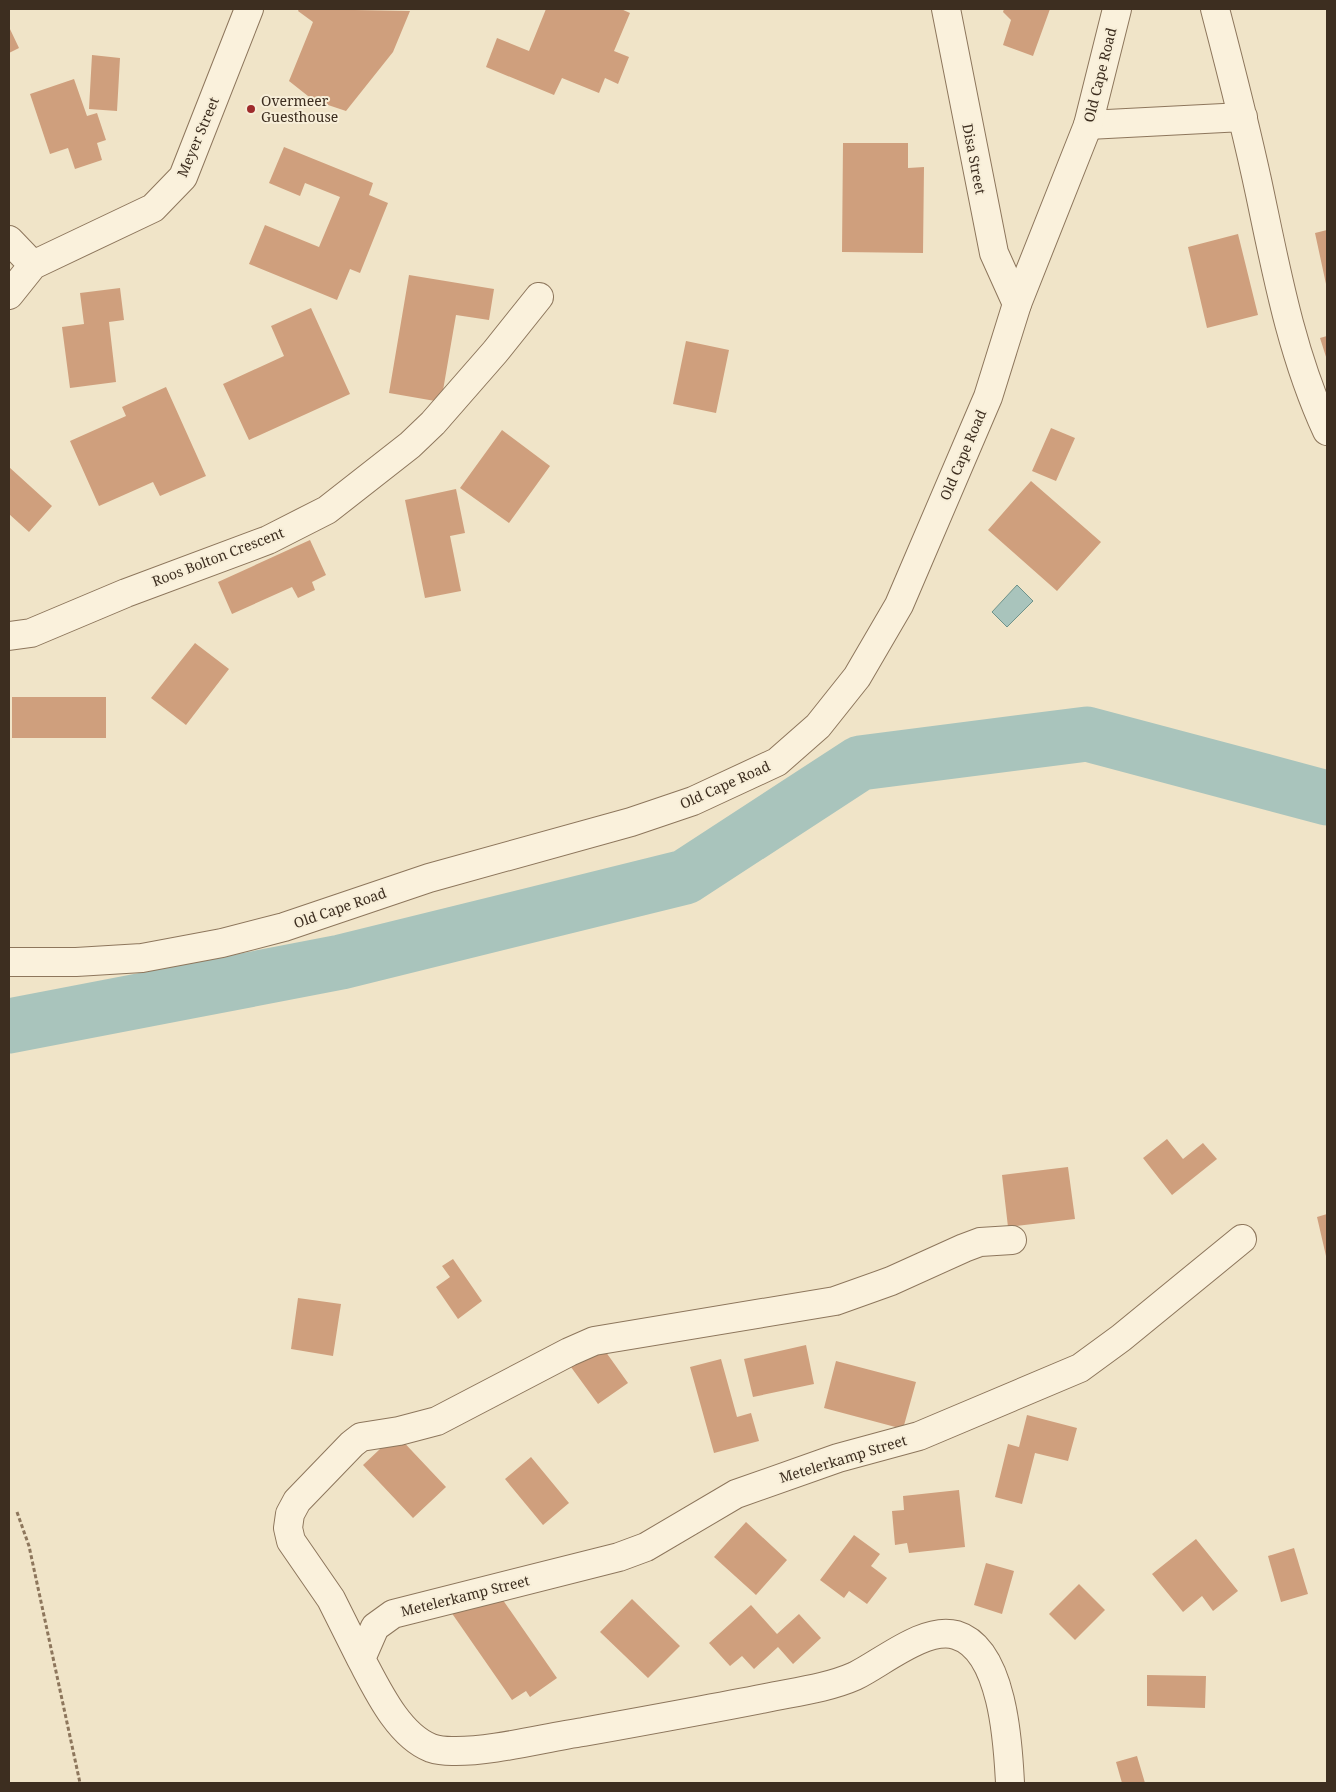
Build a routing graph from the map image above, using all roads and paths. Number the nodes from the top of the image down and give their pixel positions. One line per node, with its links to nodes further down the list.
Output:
1 (249, 9): 8 (street, Meyer Street)
2 (946, 9): 11 (street, Disa Street)
3 (1117, 9): 6 (street, Old Cape Road)
4 (1215, 9): 5 (street)
5 (1243, 116): 6 (street); 12 (street)
6 (1088, 125): 11 (street, Old Cape Road)
7 (9, 240): 8 (street)
8 (33, 265): 9 (street, Meyer Street)
9 (9, 295)
10 (539, 297): 13 (street, Roos Bolton Crescent)
11 (1017, 304): 14 (street, Old Cape Road)
12 (1327, 431)
13 (9, 636)
14 (9, 962)
15 (1242, 1239): 18 (street, Metelerkamp Street)
16 (1012, 1240): 18 (street)
17 (17, 1512): 19 (path)
18 (361, 1659): 20 (street)
19 (80, 1783)
20 (1010, 1783)

